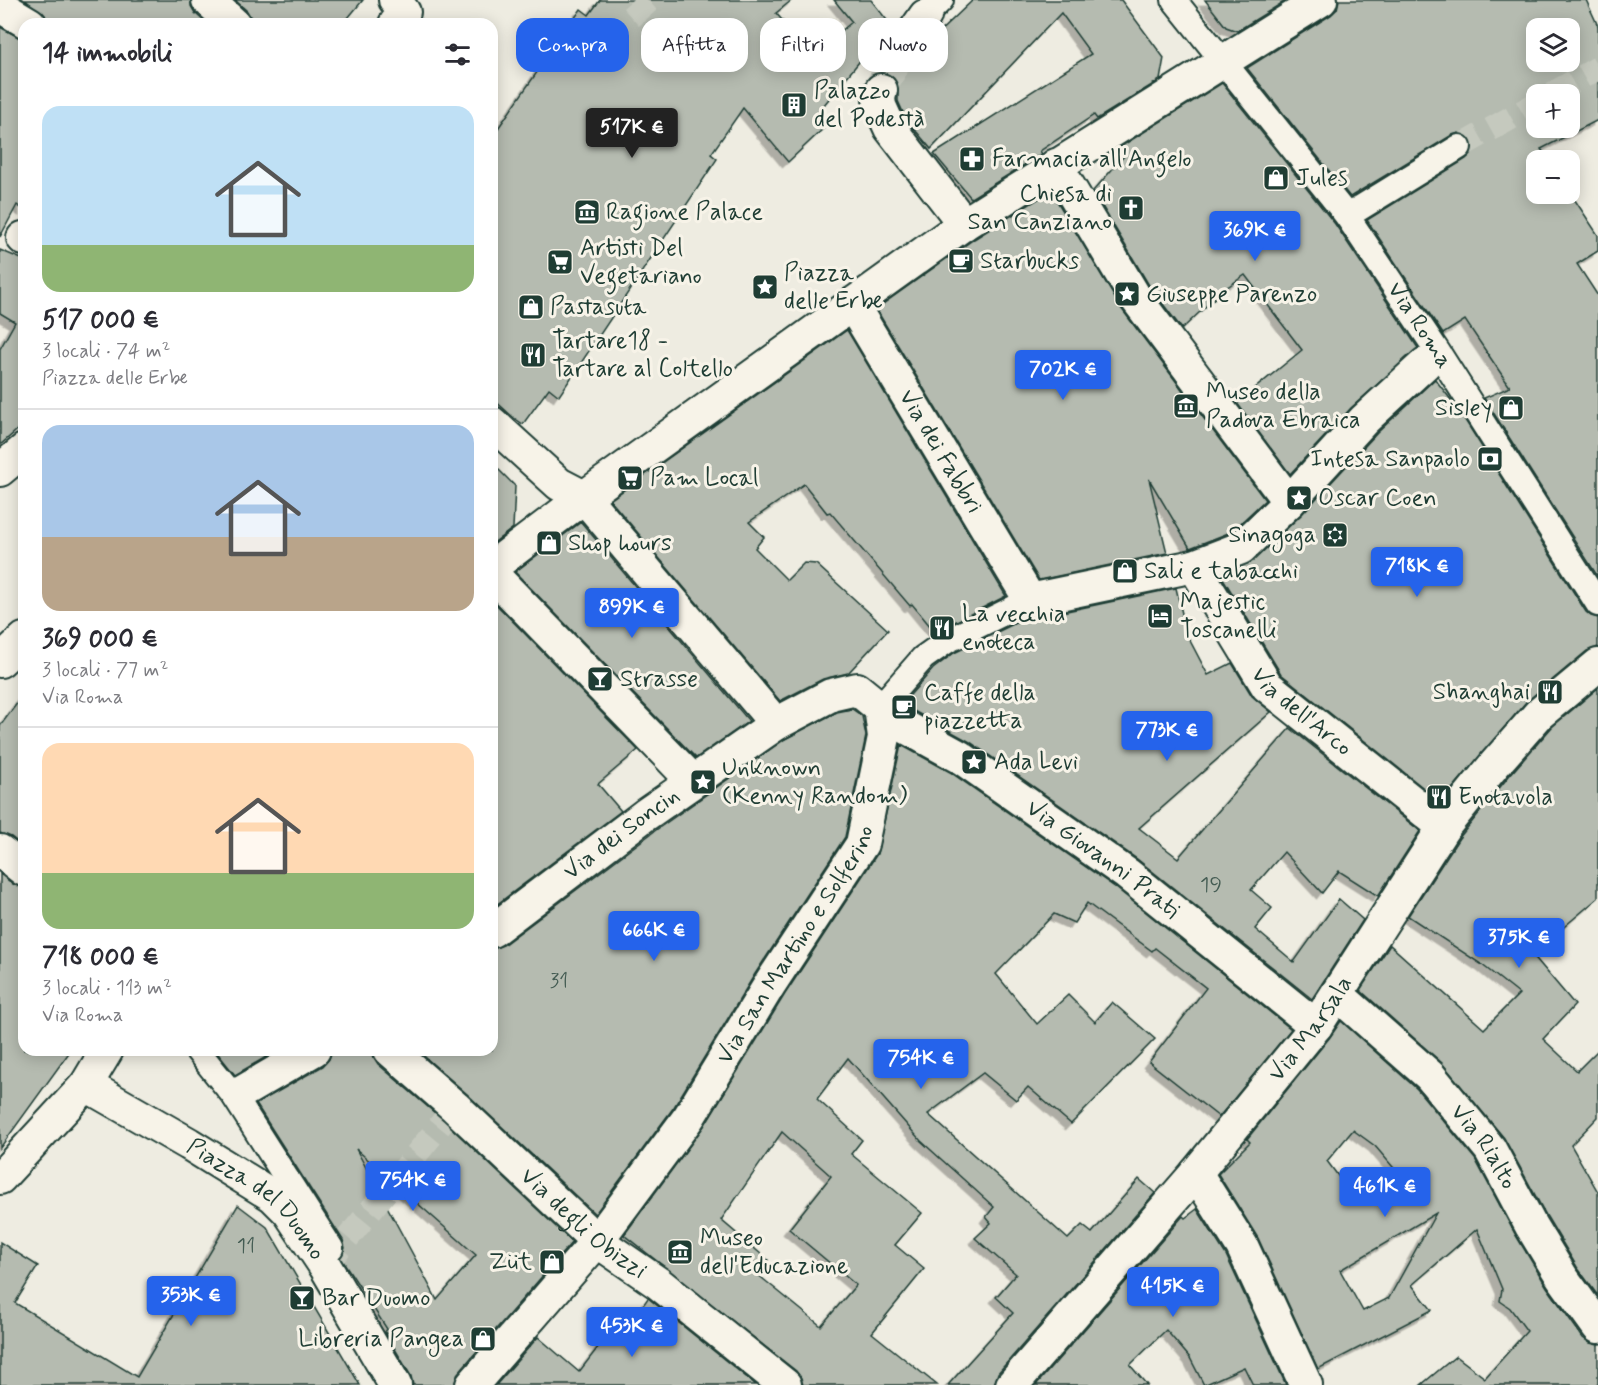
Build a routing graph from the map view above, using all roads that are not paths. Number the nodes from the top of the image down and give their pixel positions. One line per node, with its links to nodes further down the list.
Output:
1 (208, 0): 6 (street)
2 (1174, 0): 7 (street, Via Roma)
3 (1321, 0): 7 (street)
4 (0, 6): 5 (street)
5 (20, 18)
6 (228, 18)
7 (1222, 61): 10 (street); 11 (street, Via Roma)
8 (881, 90): 12 (street)
9 (1459, 147): 11 (street)
10 (1056, 165): 12 (street); 19 (street)
11 (1347, 216): 14 (street, Via Roma)
12 (964, 224): 13 (street)
13 (852, 304): 18 (street); 23 (street, Via dei Fabbri)
14 (1431, 358): 19 (street); 24 (street, Via Roma)
15 (498, 428): 18 (street)
16 (18, 455): 17 (street)
17 (0, 470)
18 (584, 497): 20 (street); 29 (street)
19 (1289, 501): 21 (street)
20 (498, 562)
21 (1194, 566): 23 (street); 31 (street, Via dell'Arco)
22 (498, 580): 30 (street)
23 (1030, 600): 28 (street)
24 (1598, 604)
25 (18, 644): 26 (street)
26 (0, 661)
27 (1598, 665): 31 (street, Via Marsala)
28 (880, 707): 29 (street, Via dei Soncin); 36 (street, Via Giovanni Prati); 45 (street, Via San Martino e Solferino)
29 (776, 724): 30 (street, Via dei Soncin)
30 (693, 781): 34 (street, Via dei Soncin)
31 (1444, 827): 35 (street, Via Marsala)
32 (0, 851): 33 (street)
33 (18, 865)
34 (498, 926)
35 (1337, 994): 36 (street, Via Marsala); 47 (street, Via Rialto)
36 (1316, 1026): 43 (street, Via Marsala)
37 (103, 1056): 41 (street)
38 (203, 1056): 42 (street, Piazza del Duomo)
39 (304, 1056): 42 (street)
40 (397, 1056): 45 (street, Via degli Obizzi)
41 (86, 1085): 44 (street); 46 (street, Piazza del Duomo)
42 (238, 1094): 46 (street, Piazza del Duomo)
43 (1196, 1173): 51 (street, Via Marsala); 52 (street)
44 (0, 1178)
45 (597, 1240): 49 (street, Via San Martino e Solferino); 50 (street, Via degli Obizzi)
46 (325, 1266): 48 (street)
47 (1598, 1326)
48 (395, 1385)
49 (472, 1385)
50 (785, 1385)
51 (1012, 1385)
52 (1306, 1385)

